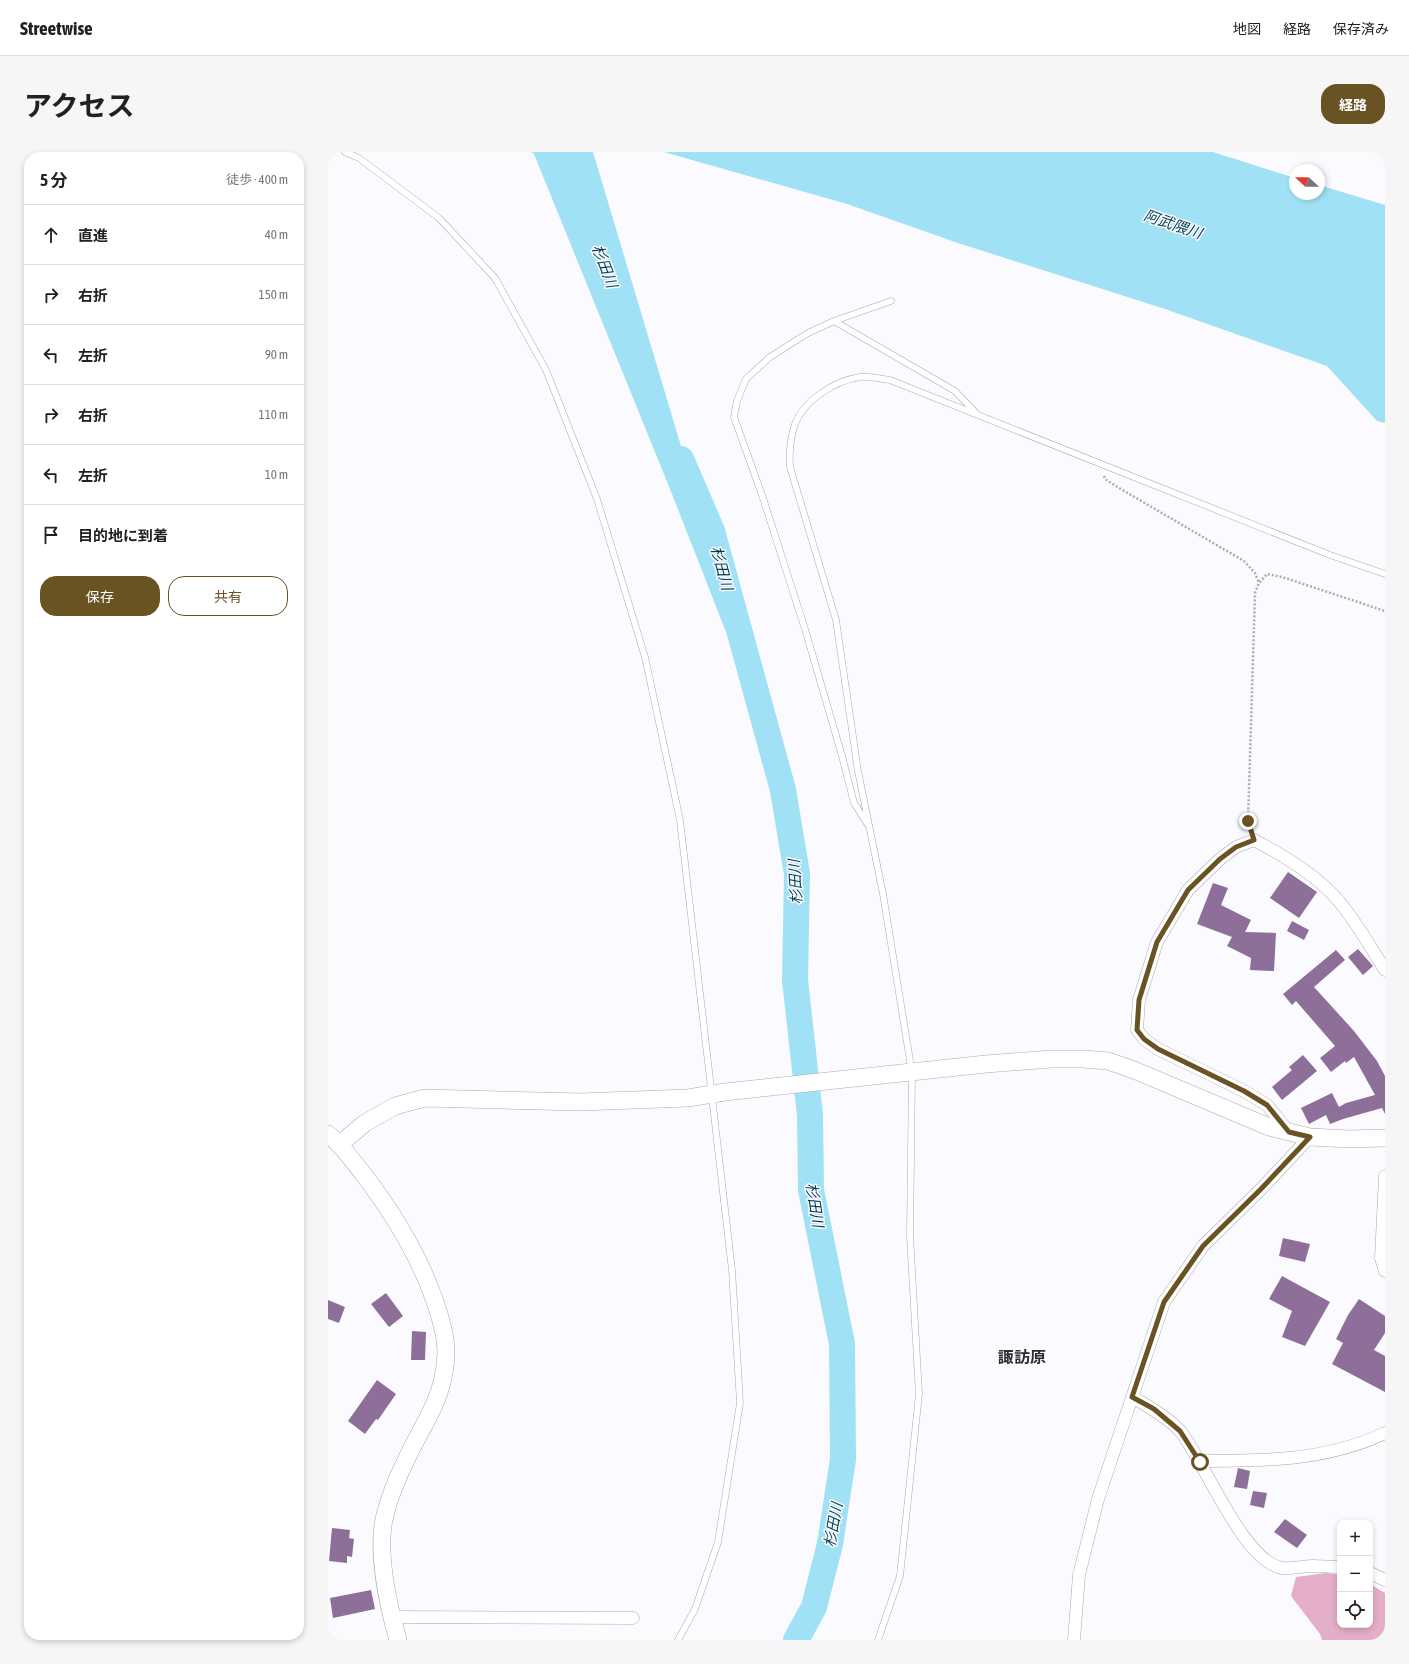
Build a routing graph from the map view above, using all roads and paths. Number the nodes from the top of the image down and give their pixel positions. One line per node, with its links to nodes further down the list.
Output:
1 (345, 152): 13 (lane)
2 (891, 301): 3 (lane)
3 (834, 321): 4 (lane); 9 (lane)
4 (977, 414): 5 (lane); 9 (lane)
5 (1095, 461): 6 (lane); 7 (path)
6 (1385, 574)
7 (1258, 583): 8 (path); 10 (path)
8 (1385, 611)
9 (870, 828): 12 (lane)
10 (1254, 840): 11 (street); 14 (street)
11 (1385, 970)
12 (912, 1073): 13 (street); 14 (street); 30 (lane)
13 (718, 1093): 17 (street); 29 (lane)
14 (1289, 1132): 15 (street)
15 (1310, 1137): 16 (street); 20 (street)
16 (1385, 1138)
17 (334, 1139): 26 (street)
18 (1385, 1176): 19 (street)
19 (1385, 1271)
20 (1132, 1397): 22 (street); 31 (street)
21 (1385, 1432): 22 (street)
22 (1200, 1462): 23 (street)
23 (1337, 1567)
24 (1373, 1574): 25 (street)
25 (1385, 1580)
26 (393, 1617): 27 (street); 28 (street)
27 (633, 1618)
28 (398, 1640)
29 (678, 1640)
30 (878, 1640)
31 (1074, 1640)

